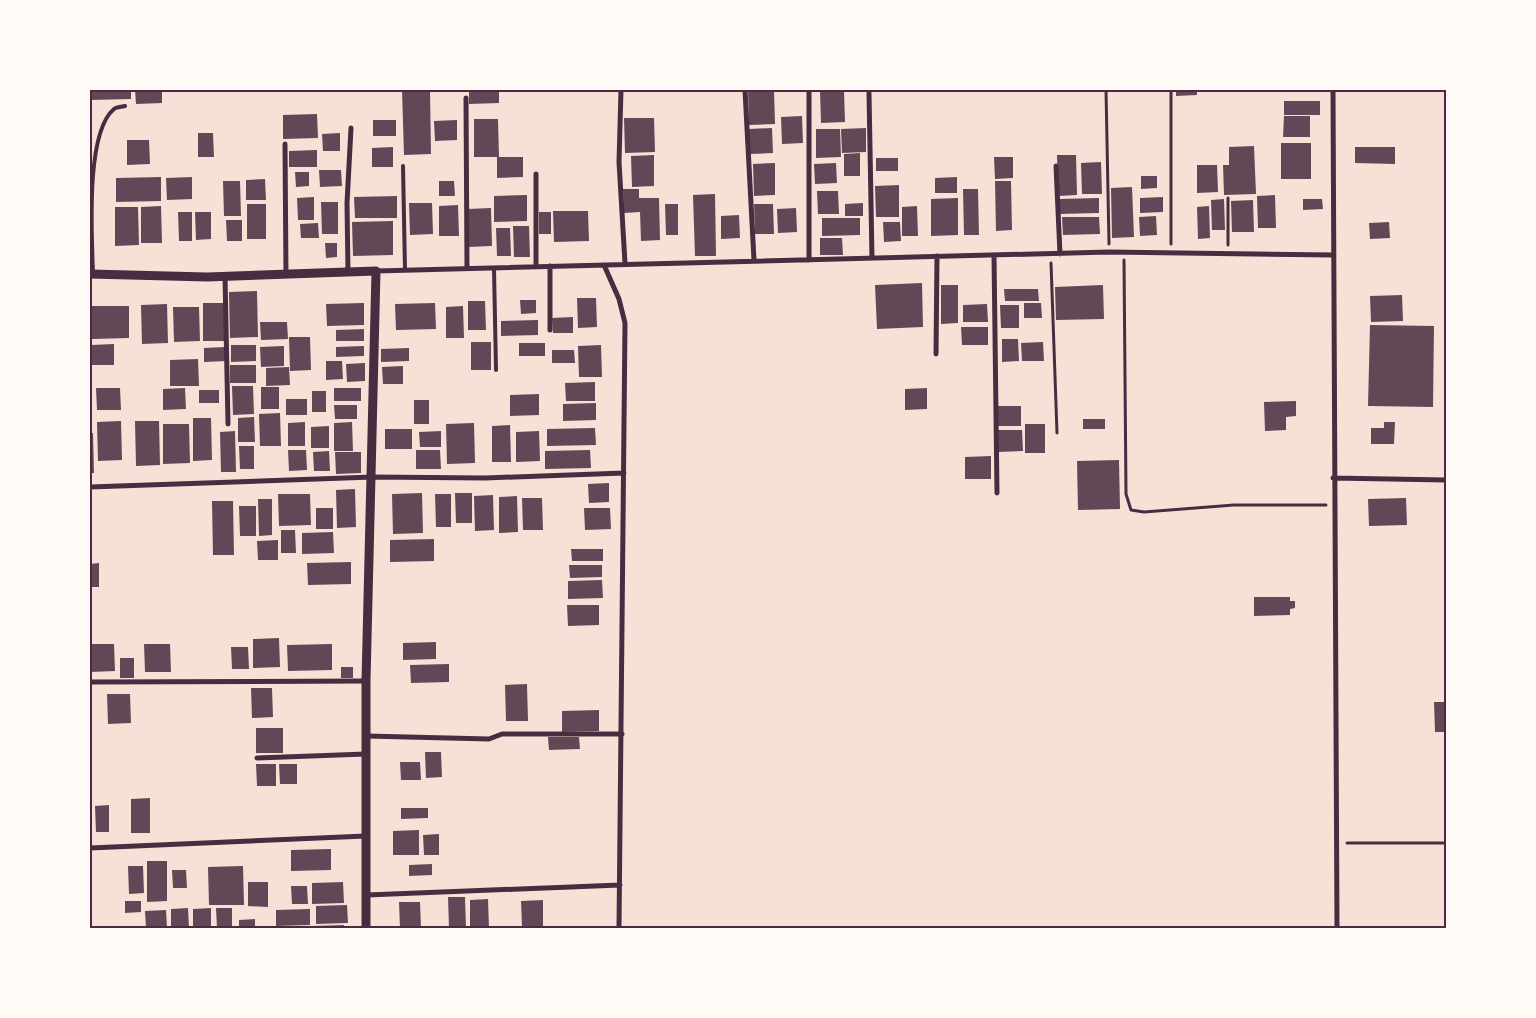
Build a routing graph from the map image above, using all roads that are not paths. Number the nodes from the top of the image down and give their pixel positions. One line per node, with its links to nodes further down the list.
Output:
1 (621, 90): 20 (street)
2 (745, 90): 18 (street)
3 (809, 90): 19 (street)
4 (1332, 90): 15 (street)
5 (869, 93): 17 (street)
6 (466, 98): 24 (street)
7 (125, 106): 29 (lane)
8 (351, 128): 28 (street)
9 (285, 144): 30 (street)
10 (403, 166): 26 (lane)
11 (1056, 166): 13 (street)
12 (536, 174): 22 (street)
13 (1060, 254): 14 (street); 15 (street)
14 (994, 255): 16 (street); 41 (street)
15 (1334, 255): 38 (street)
16 (937, 256): 17 (street); 33 (street)
17 (872, 258): 19 (street)
18 (754, 260): 19 (street); 20 (street)
19 (809, 260)
20 (625, 263): 21 (street)
21 (604, 265): 23 (street); 36 (street)
22 (536, 266): 23 (street); 25 (street)
23 (550, 266): 32 (street)
24 (467, 268): 25 (street); 26 (street)
25 (494, 269): 34 (lane)
26 (405, 270): 27 (street)
27 (376, 271): 28 (street); 37 (street)
28 (348, 272): 30 (street)
29 (91, 274): 31 (street)
30 (286, 275): 31 (street)
31 (225, 276): 35 (street)
32 (550, 330)
33 (936, 354)
34 (496, 370)
35 (228, 424)
36 (624, 472): 37 (street); 44 (street)
37 (373, 477): 40 (street); 42 (street)
38 (1333, 478): 39 (street); 54 (street)
39 (1446, 480)
40 (90, 488)
41 (997, 493)
42 (366, 681): 43 (street); 45 (street)
43 (90, 682)
44 (622, 734): 45 (street); 50 (street)
45 (366, 736): 46 (street)
46 (366, 754): 47 (street); 48 (street)
47 (257, 758)
48 (366, 836): 49 (street); 51 (street)
49 (90, 848)
50 (620, 885): 51 (street); 53 (street)
51 (367, 895): 52 (street)
52 (366, 928)
53 (619, 928)
54 (1338, 928)

